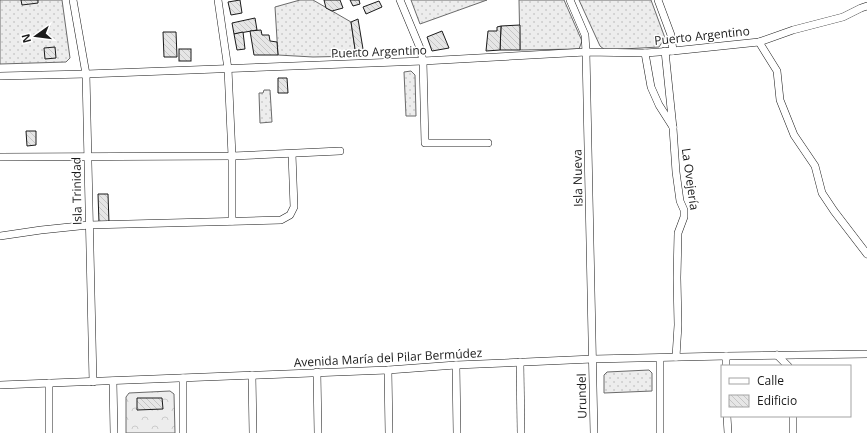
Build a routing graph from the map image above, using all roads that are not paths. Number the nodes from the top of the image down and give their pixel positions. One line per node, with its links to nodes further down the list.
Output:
1 (73, 0): 14 (street, Isla Trinidad)
2 (218, 0): 13 (street)
3 (400, 0): 12 (street)
4 (570, 0): 10 (street, Isla Nueva)
5 (658, 0): 9 (street)
6 (867, 6): 7 (street, Puerto Argentino)
7 (759, 42): 9 (street, Puerto Argentino); 26 (street)
8 (665, 51): 9 (street, Puerto Argentino); 11 (street, Puerto Argentino); 16 (street, La Ovejería)
9 (673, 51)
10 (586, 52): 11 (street, Puerto Argentino); 12 (street, Puerto Argentino); 32 (street, Isla Nueva)
11 (645, 53): 16 (street)
12 (423, 61): 13 (street, Puerto Argentino); 17 (street)
13 (228, 68): 14 (street, Puerto Argentino); 21 (street)
14 (86, 74): 15 (street, Puerto Argentino); 20 (street, Isla Trinidad)
15 (0, 76)
16 (673, 128): 30 (street, La Ovejería)
17 (488, 143)
18 (340, 151): 19 (street)
19 (292, 154): 21 (street); 23 (street)
20 (87, 156): 21 (street); 22 (street); 24 (street, Isla Trinidad)
21 (232, 156): 23 (street)
22 (0, 157)
23 (232, 221): 24 (street)
24 (89, 225): 25 (street); 42 (street, Isla Trinidad)
25 (0, 236)
26 (867, 254)
27 (867, 354): 28 (street, Avenida María del Pilar Bermúdez)
28 (777, 355): 29 (street, Avenida María del Pilar Bermúdez); 36 (street)
29 (726, 356): 30 (street, Avenida María del Pilar Bermúdez); 35 (street)
30 (676, 357): 31 (street, Avenida María del Pilar Bermúdez)
31 (660, 358): 32 (street, Avenida María del Pilar Bermúdez); 56 (street)
32 (593, 359): 33 (street, Avenida María del Pilar Bermúdez); 55 (street, Urundel)
33 (520, 362): 34 (street, Avenida María del Pilar Bermúdez); 54 (street)
34 (456, 365): 37 (street, Avenida María del Pilar Bermúdez); 53 (street)
35 (726, 365)
36 (787, 365)
37 (388, 370): 38 (street, Avenida María del Pilar Bermúdez); 52 (street)
38 (317, 372): 39 (street, Avenida María del Pilar Bermúdez); 51 (street)
39 (252, 375): 40 (street, Avenida María del Pilar Bermúdez); 50 (street)
40 (182, 378): 41 (street, Avenida María del Pilar Bermúdez); 49 (street)
41 (113, 381): 42 (street, Avenida María del Pilar Bermúdez); 48 (street)
42 (93, 382): 43 (street, Avenida María del Pilar Bermúdez)
43 (48, 383): 44 (street, Avenida María del Pilar Bermúdez); 47 (street)
44 (0, 385)
45 (727, 417): 57 (street)
46 (793, 417): 58 (street)
47 (49, 433)
48 (114, 433)
49 (183, 433)
50 (253, 433)
51 (318, 433)
52 (389, 433)
53 (457, 433)
54 (521, 433)
55 (594, 433)
56 (660, 433)
57 (728, 433)
58 (793, 433)

